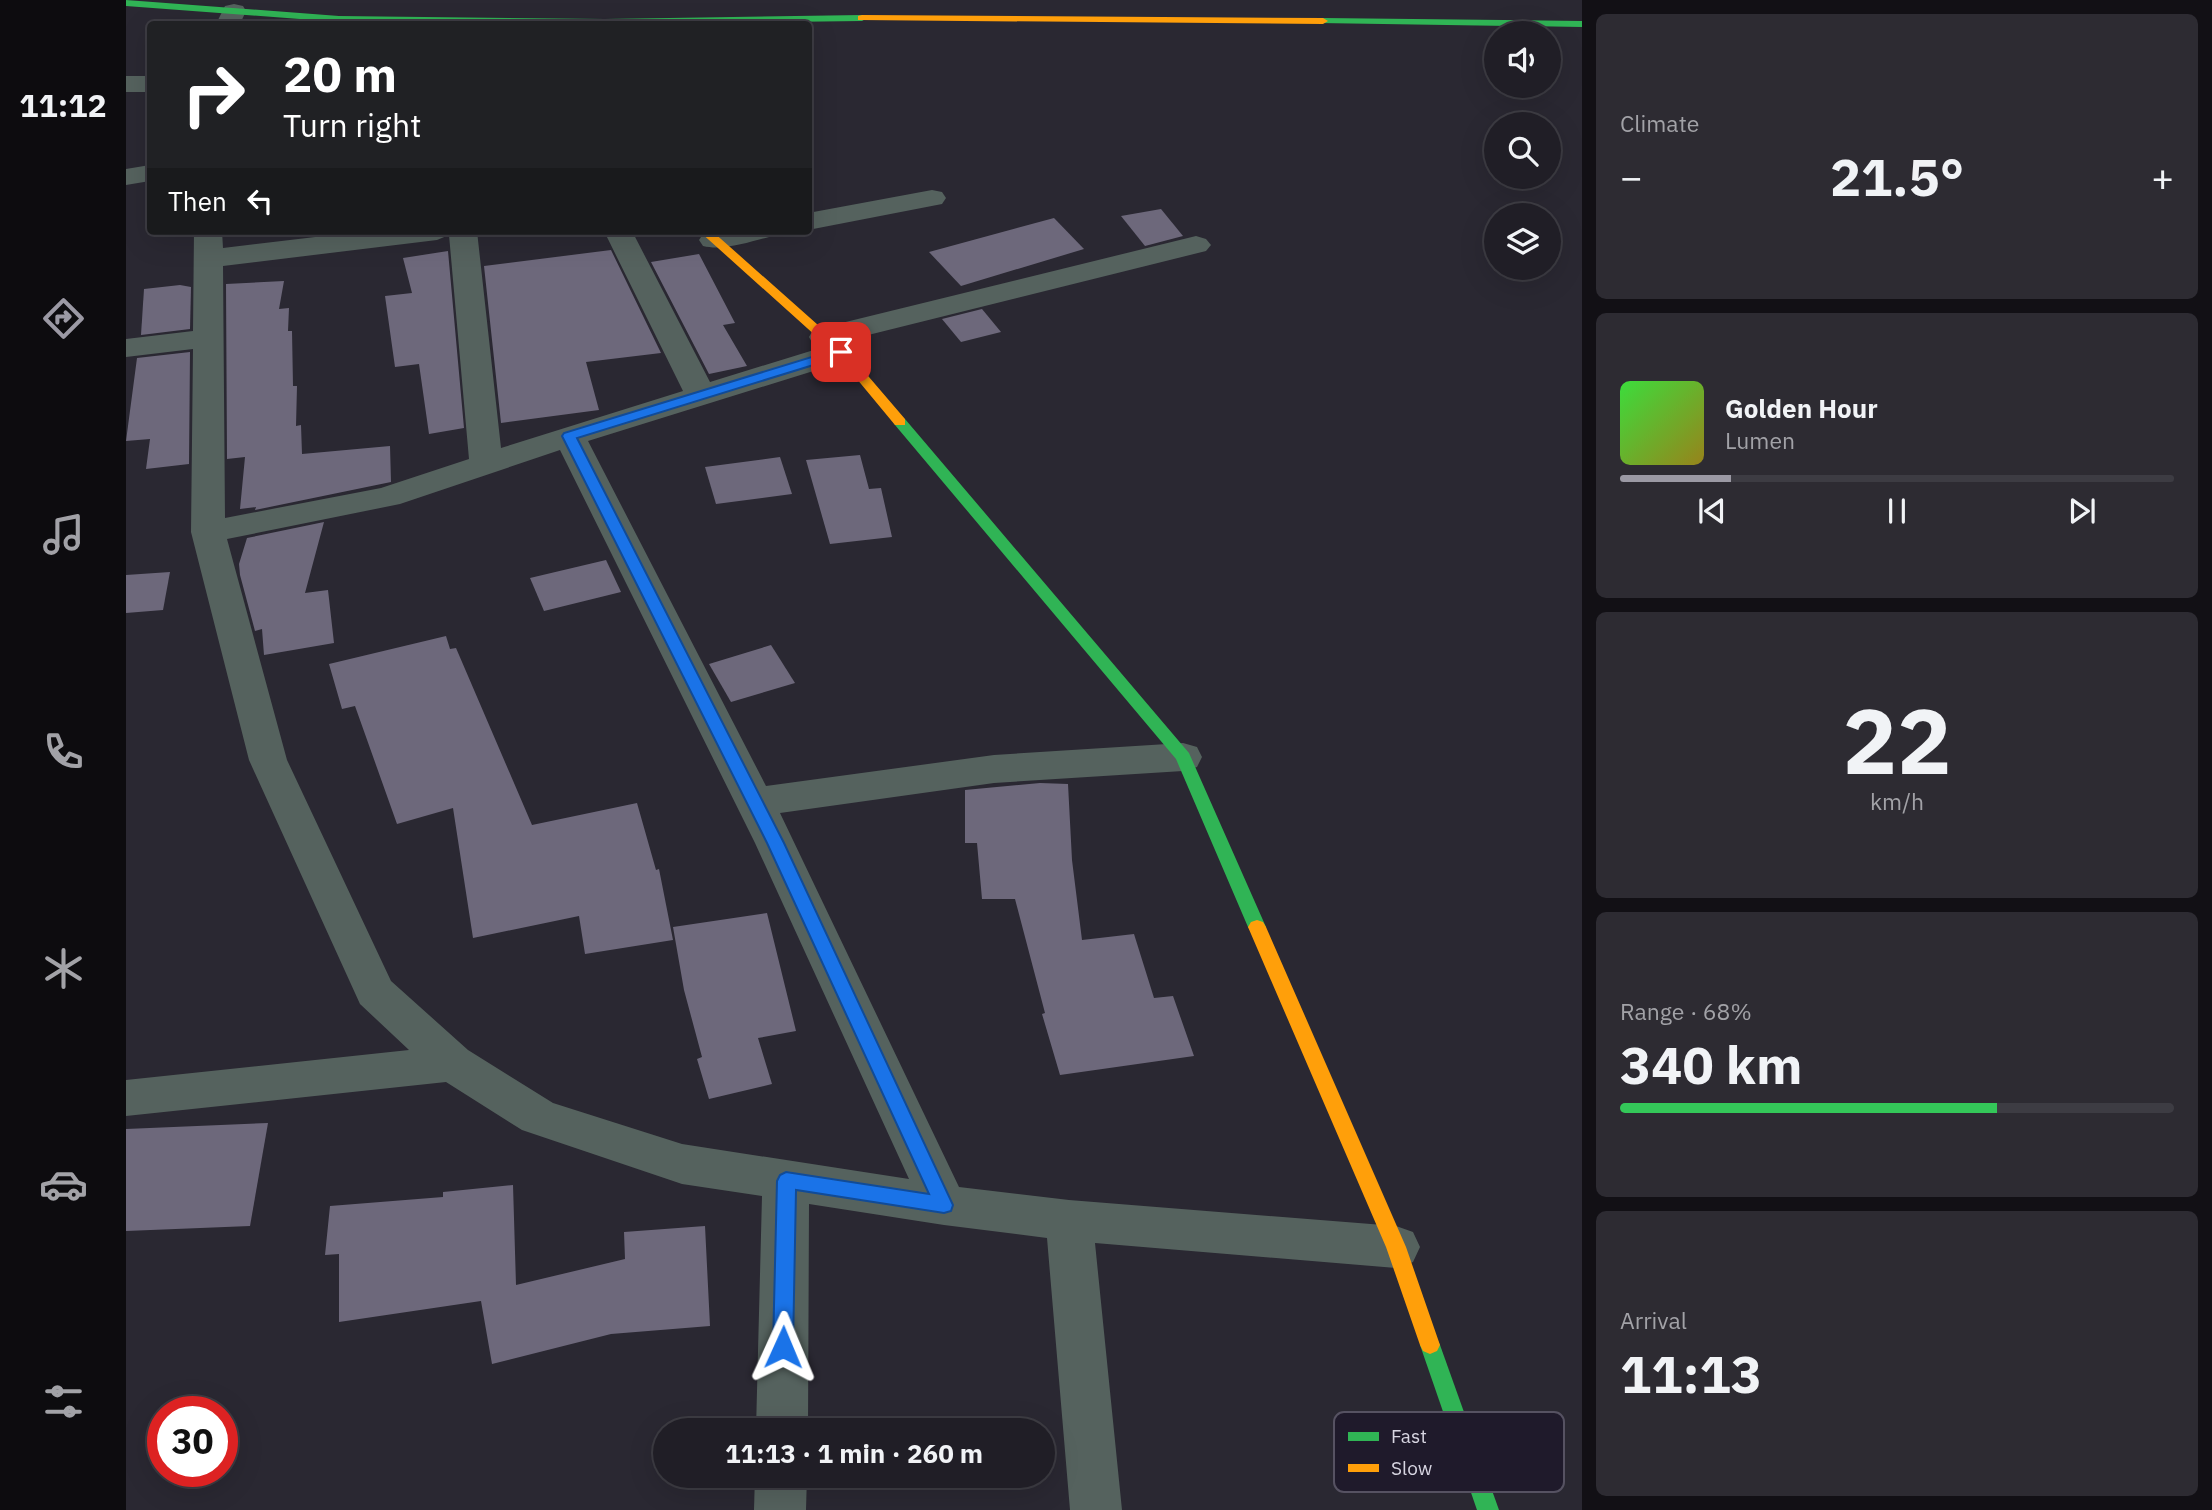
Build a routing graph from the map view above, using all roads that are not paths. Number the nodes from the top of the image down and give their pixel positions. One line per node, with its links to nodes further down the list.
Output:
1 (126, 3): 2 (main road)
2 (231, 18): 3 (main road)
3 (452, 21)
4 (736, 21): 5 (main road)
5 (1582, 24)
6 (126, 84): 7 (street)
7 (147, 84)
8 (147, 174): 9 (street)
9 (126, 177)
10 (932, 198): 11 (street)
11 (812, 221)
12 (371, 235): 16 (street)
13 (463, 235): 23 (street)
14 (620, 235): 21 (street)
15 (709, 235): 19 (main road)
16 (208, 245): 18 (street)
17 (1196, 245): 19 (street)
18 (207, 338): 20 (street); 24 (street)
19 (832, 345): 21 (street); 25 (main road)
20 (126, 348)
21 (701, 395): 22 (street)
22 (569, 436): 23 (street); 26 (street)
23 (486, 464): 24 (street)
24 (208, 532): 27 (street)
25 (1183, 757): 26 (street); 32 (main road)
26 (755, 803): 30 (street)
27 (452, 1063): 28 (street); 29 (street)
28 (126, 1098)
29 (786, 1181): 30 (street); 34 (street)
30 (944, 1205): 31 (street)
31 (1069, 1220): 32 (street); 38 (street)
32 (1396, 1247): 33 (main road)
33 (1454, 1412)
34 (782, 1418)
35 (781, 1488): 37 (street)
36 (1482, 1492): 39 (main road)
37 (780, 1510)
38 (1096, 1510)
39 (1488, 1510)

